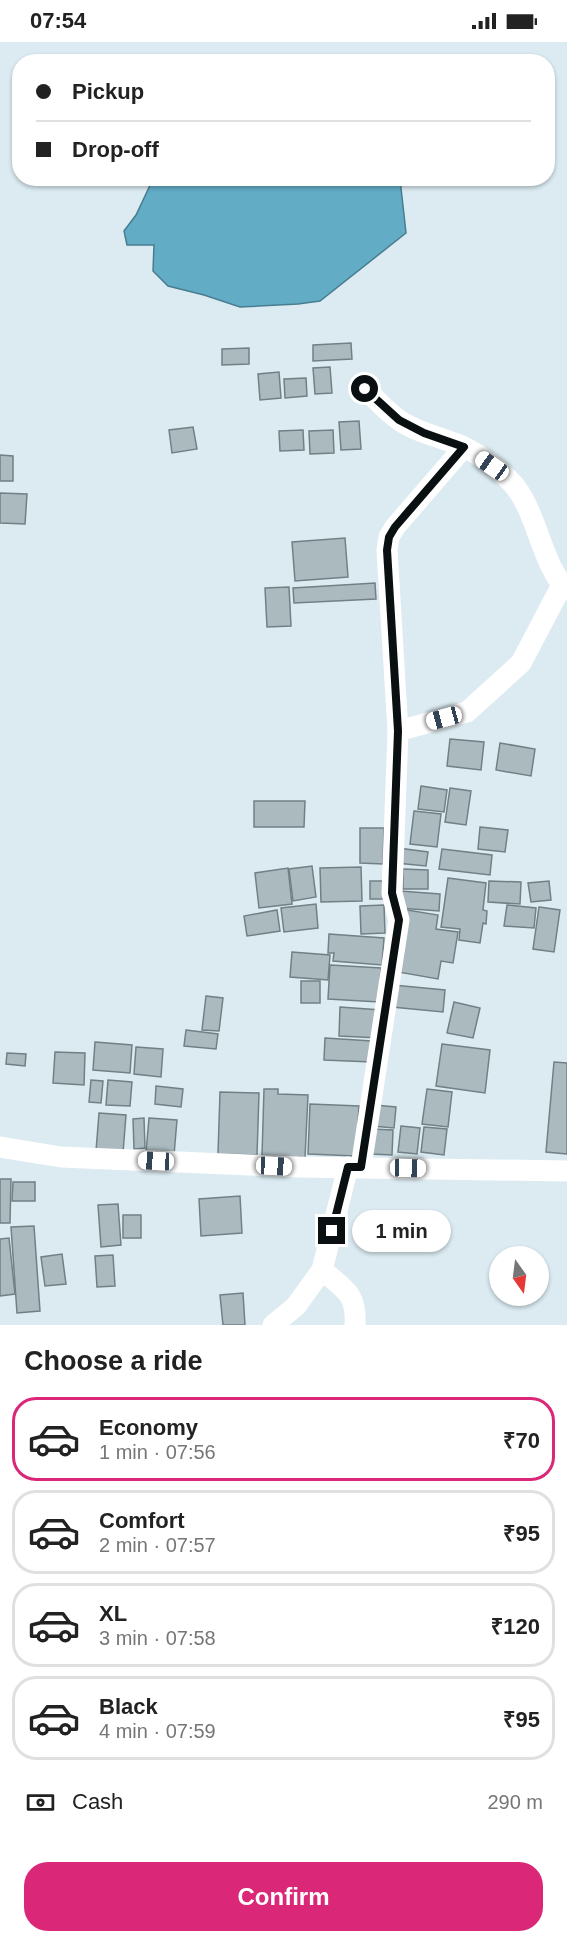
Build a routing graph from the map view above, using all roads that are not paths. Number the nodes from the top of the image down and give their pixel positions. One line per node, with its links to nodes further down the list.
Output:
1 (365, 389): 2 (street)
2 (464, 447): 3 (street); 4 (street)
3 (565, 587): 4 (street)
4 (398, 731): 6 (street)
5 (0, 1147): 6 (street)
6 (354, 1167): 7 (street); 8 (street)
7 (567, 1171)
8 (322, 1270): 9 (street); 10 (street)
9 (273, 1325)
10 (355, 1325)

